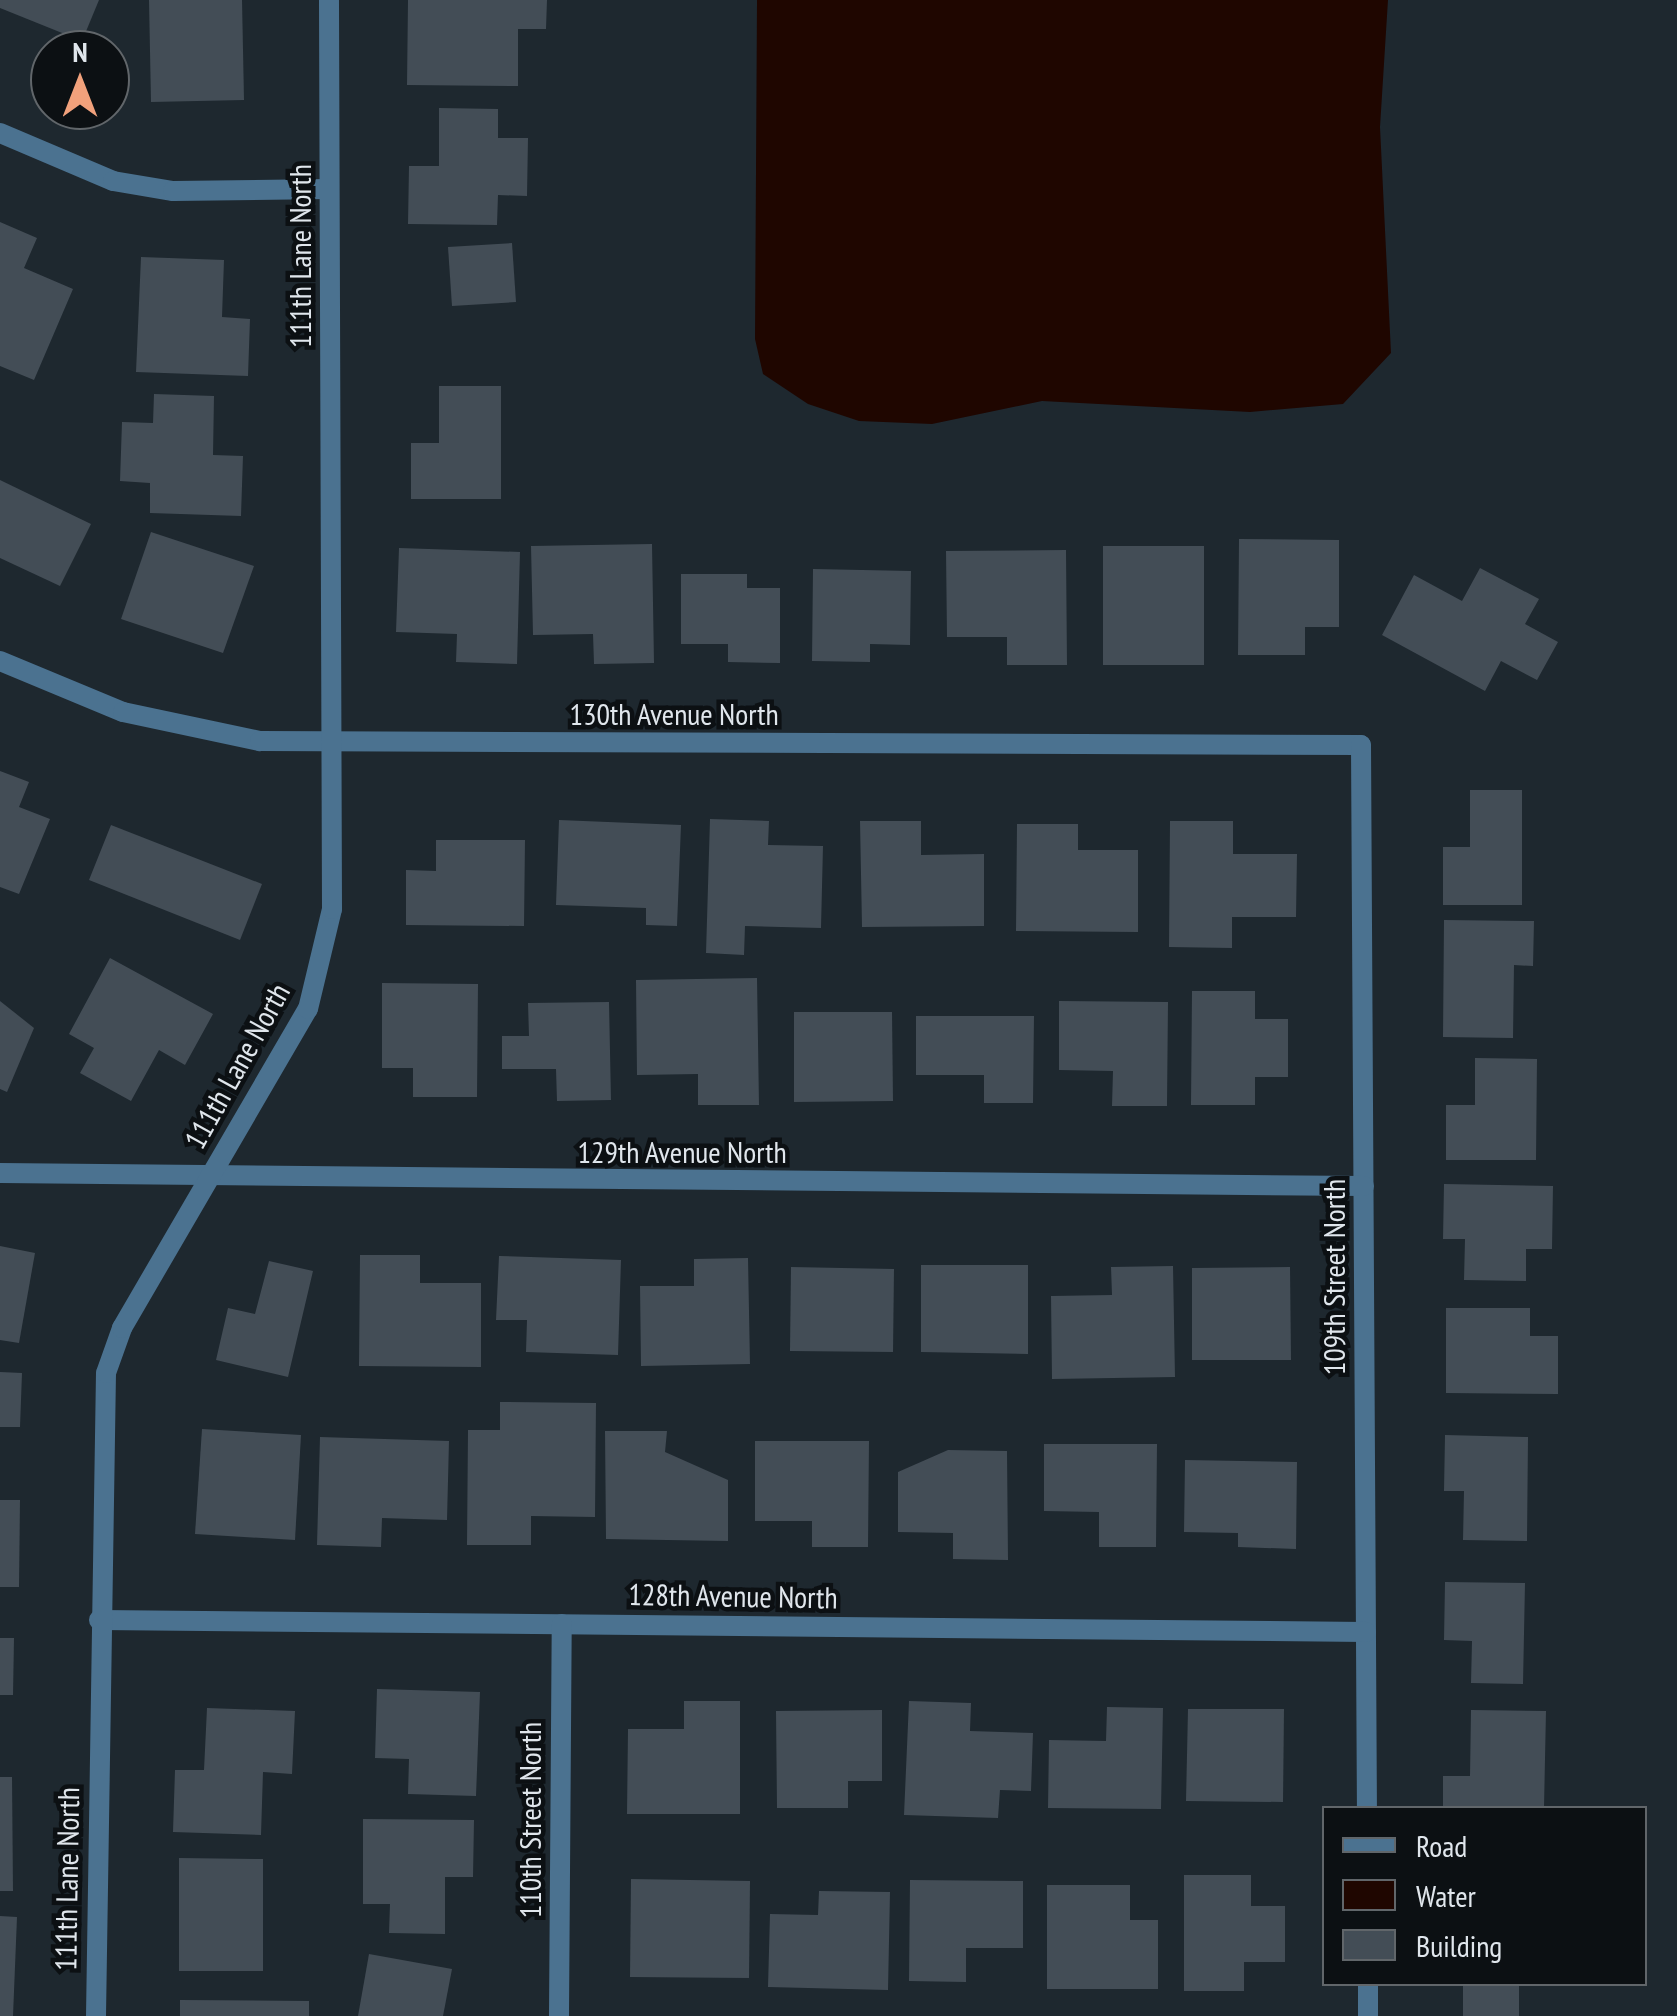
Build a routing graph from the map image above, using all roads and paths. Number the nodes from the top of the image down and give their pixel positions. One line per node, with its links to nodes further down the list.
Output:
1 (329, 0): 3 (street, 111th Lane North)
2 (0, 133): 3 (street)
3 (329, 190): 5 (street, 111th Lane North)
4 (0, 661): 5 (street, 130th Avenue North)
5 (332, 743): 6 (street, 130th Avenue North); 8 (street, 111th Lane North)
6 (1361, 745): 9 (street, 109th Street North)
7 (0, 1173): 8 (street, 129th Avenue North)
8 (208, 1178): 9 (street, 129th Avenue North); 10 (street, 111th Lane North)
9 (1364, 1186): 12 (street, 109th Street North)
10 (99, 1620): 11 (street, 128th Avenue North); 15 (street, 111th Lane North)
11 (562, 1624): 12 (street, 128th Avenue North); 16 (street, 110th Street North)
12 (1366, 1632): 13 (street, 109th Street North)
13 (1367, 1806)
14 (1368, 1986): 17 (street)
15 (96, 2016)
16 (558, 2016)
17 (1368, 2016)

